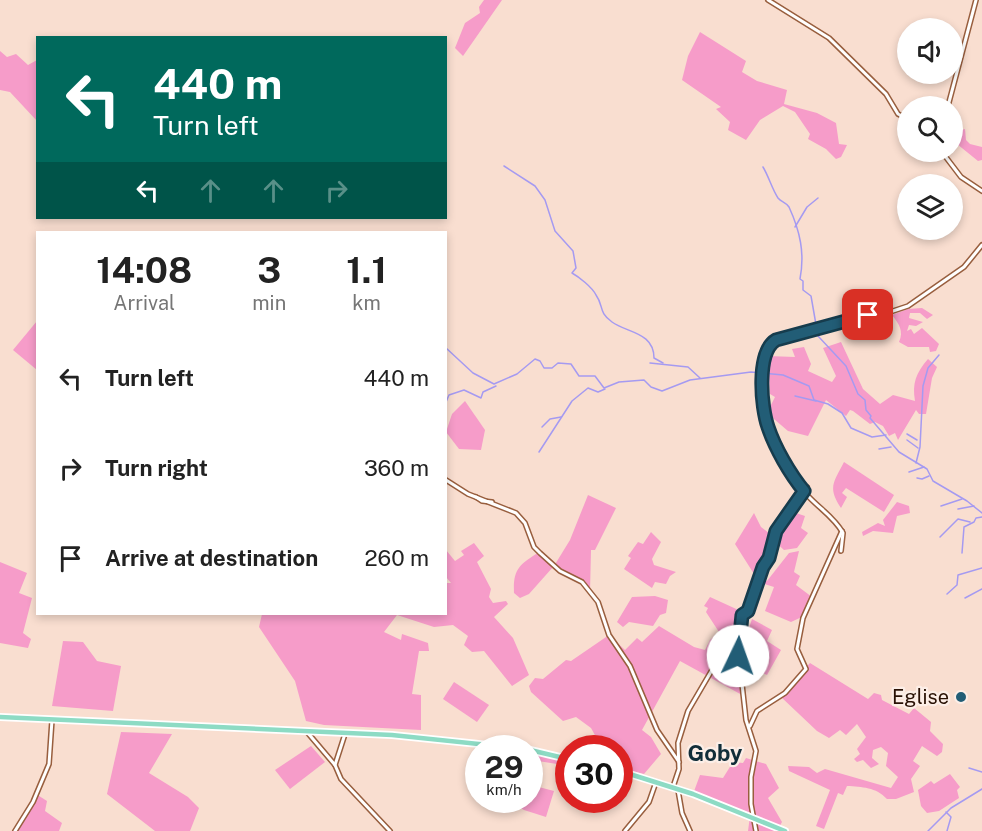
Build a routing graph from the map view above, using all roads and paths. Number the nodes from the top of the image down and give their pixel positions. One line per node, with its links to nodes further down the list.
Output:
1 (768, 0): 4 (street)
2 (976, 0): 3 (street)
3 (951, 96)
4 (897, 112)
5 (951, 162): 6 (street)
6 (982, 191)
7 (982, 245): 10 (street)
8 (447, 481): 20 (street)
9 (807, 487): 10 (street)
10 (804, 491): 11 (street); 13 (street)
11 (841, 528): 12 (street); 16 (street)
12 (841, 550)
13 (738, 631): 16 (street); 20 (street)
14 (0, 717): 15 (main road)
15 (52, 720): 17 (main road); 26 (street)
16 (750, 726): 25 (street)
17 (308, 732): 18 (main road); 21 (street)
18 (345, 734): 19 (main road); 21 (street)
19 (465, 742)
20 (679, 762): 24 (street)
21 (335, 765): 27 (street)
22 (633, 775): 23 (main road)
23 (656, 782): 24 (main road); 28 (street)
24 (675, 788): 25 (main road); 29 (street)
25 (754, 818): 30 (street); 31 (main road)
26 (15, 831)
27 (390, 831)
28 (625, 831)
29 (690, 831)
30 (756, 831)
31 (784, 831)

